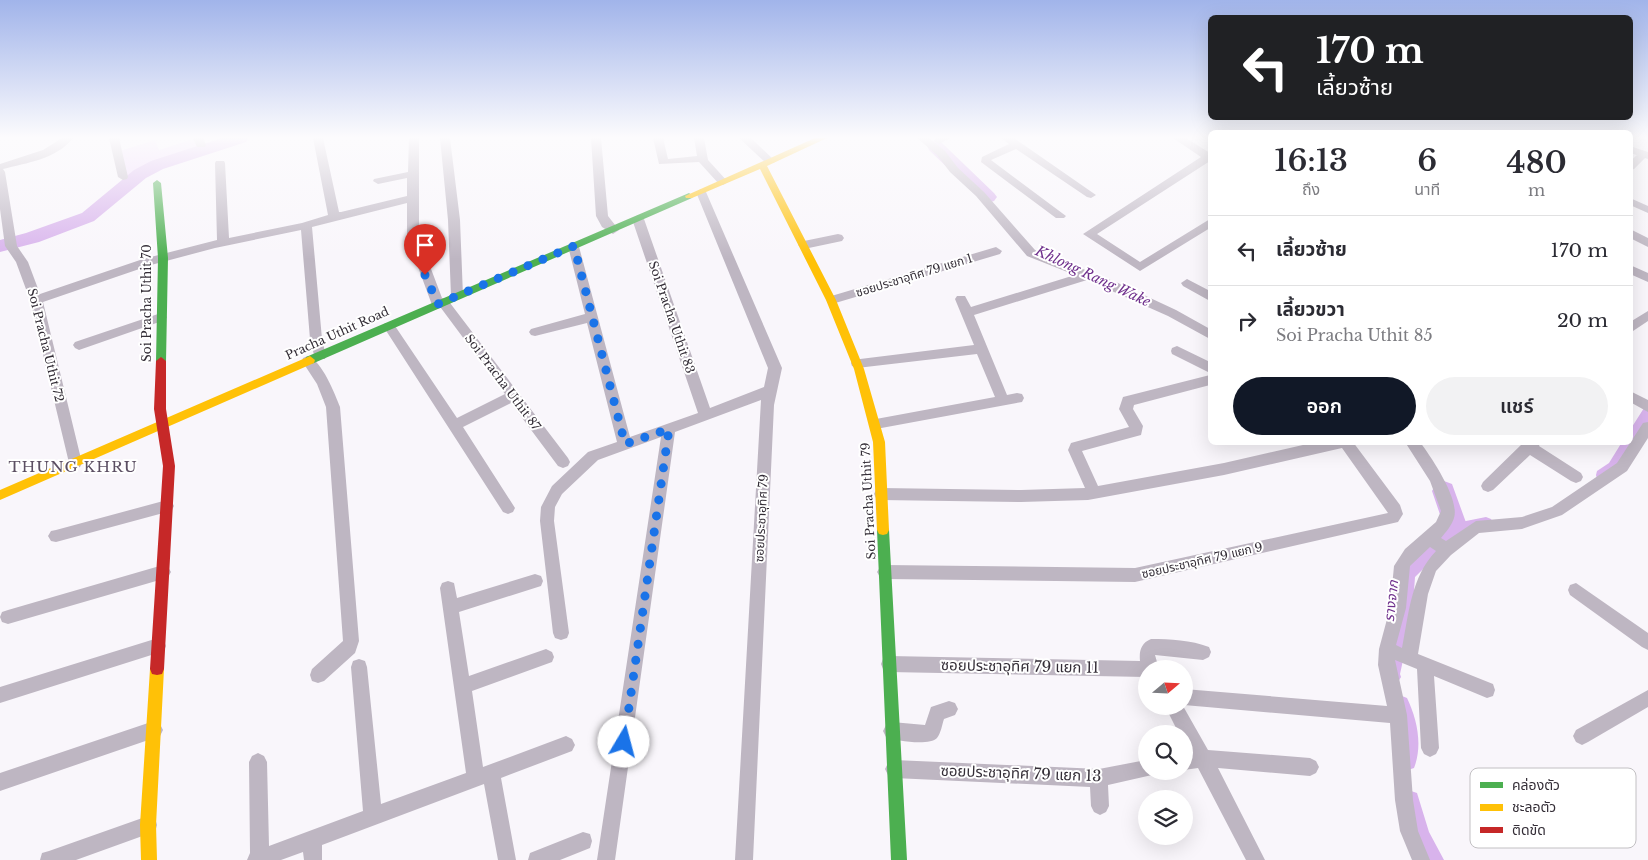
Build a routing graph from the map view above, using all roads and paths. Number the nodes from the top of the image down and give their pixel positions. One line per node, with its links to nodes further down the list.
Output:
1 (0, 178): 22 (street, Soi Pracha Uthit 72)
2 (221, 178): 32 (street)
3 (326, 178): 24 (street)
4 (392, 178): 15 (street)
5 (412, 178): 20 (street, Soi Pracha Uthit 87)
6 (449, 178): 43 (street)
7 (599, 178): 29 (street)
8 (720, 178): 17 (street)
9 (733, 178): 17 (street, Pracha Uthit Road)
10 (773, 178): 34 (street, Soi Pracha Uthit 79)
11 (963, 178): 40 (street)
12 (1008, 178): 25 (street)
13 (1066, 178): 19 (street)
14 (1176, 178): 38 (street)
15 (378, 181)
16 (157, 182): 37 (street, Soi Pracha Uthit 70)
17 (724, 182): 18 (street, Pracha Uthit Road)
18 (700, 192): 26 (street, Pracha Uthit Road); 64 (street, ซอยประชาอุทิศ 79)
19 (1091, 195)
20 (412, 198): 24 (street); 48 (street, Soi Pracha Uthit 87)
21 (1633, 202): 23 (street)
22 (2, 206): 46 (street, Soi Pracha Uthit 72)
23 (1648, 210)
24 (337, 216): 28 (street)
25 (1060, 216)
26 (638, 219): 29 (street, Pracha Uthit Road); 68 (street, Soi Pracha Uthit 83)
27 (1208, 224): 38 (street)
28 (302, 226): 32 (street); 60 (street)
29 (613, 230): 35 (street, Pracha Uthit Road)
30 (1633, 236): 33 (street)
31 (838, 238): 34 (street)
32 (223, 242): 37 (street)
33 (1648, 243)
34 (804, 245): 47 (street, Soi Pracha Uthit 79)
35 (574, 246): 43 (street, Pracha Uthit Road); 52 (street)
36 (996, 251): 47 (street, ซอยประชาอุทิศ 79 แยก 1)
37 (163, 258): 46 (street); 51 (street, Soi Pracha Uthit 70)
38 (1140, 267)
39 (1633, 270): 41 (street)
40 (1086, 276): 49 (street); 56 (street)
41 (1648, 278)
42 (1187, 283): 44 (street)
43 (457, 296): 48 (street, Pracha Uthit Road)
44 (1208, 296)
45 (961, 299): 49 (street)
46 (36, 300): 80 (street, Soi Pracha Uthit 72)
47 (832, 300): 61 (street, Soi Pracha Uthit 79)
48 (440, 303): 53 (street, Pracha Uthit Road); 65 (street, Soi Pracha Uthit 87)
49 (967, 313): 58 (street)
50 (1648, 315): 54 (street)
51 (161, 316): 57 (street); 69 (street, Soi Pracha Uthit 70)
52 (592, 317): 55 (street); 74 (street)
53 (389, 326): 60 (street, Pracha Uthit Road); 71 (street)
54 (1633, 327)
55 (536, 332)
56 (1208, 335)
57 (78, 345)
58 (981, 349): 61 (street); 67 (street)
59 (1177, 351): 62 (street)
60 (314, 358): 69 (street, Pracha Uthit Road); 108 (street)
61 (857, 363): 70 (street, Soi Pracha Uthit 79)
62 (1208, 367)
63 (1208, 381): 83 (street)
64 (770, 390): 68 (street); 143 (street, ซอยประชาอุทิศ 79)
65 (513, 396): 71 (street); 79 (street, Soi Pracha Uthit 87)
66 (1017, 398): 67 (street)
67 (1003, 400): 70 (street)
68 (706, 415): 73 (street)
69 (162, 424): 80 (street, Pracha Uthit Road); 86 (street, Soi Pracha Uthit 70)
70 (876, 424): 84 (street, Soi Pracha Uthit 79)
71 (455, 425): 87 (street)
72 (1648, 427): 89 (street)
73 (669, 429): 74 (street); 142 (street)
74 (625, 444): 98 (street)
75 (1331, 445): 83 (street)
76 (1346, 445): 91 (street, ซอยประชาอุทิศ 79 แยก 9)
77 (1414, 445): 89 (street)
78 (1532, 445): 81 (street); 82 (street)
79 (563, 462)
80 (74, 463): 85 (street, Pracha Uthit Road)
81 (1576, 477)
82 (1488, 486)
83 (1094, 492): 84 (street)
84 (882, 494): 91 (street, Soi Pracha Uthit 79)
85 (0, 495)
86 (166, 506): 88 (street); 90 (street, Soi Pracha Uthit 70)
87 (508, 508)
88 (56, 536)
89 (1438, 545): 94 (street); 94 (street)
90 (163, 572): 97 (street); 100 (street, Soi Pracha Uthit 70)
91 (885, 572): 105 (street, Soi Pracha Uthit 79)
92 (535, 582): 96 (street)
93 (448, 588): 96 (street)
94 (1410, 590): 102 (street); 102 (street)
95 (1576, 590): 99 (street)
96 (451, 607): 109 (street)
97 (8, 617)
98 (561, 633)
99 (1648, 642)
100 (158, 646): 111 (street); 117 (street, Soi Pracha Uthit 70)
101 (1203, 652): 104 (street)
102 (1404, 655): 110 (street); 116 (street); 121 (street)
103 (546, 657): 109 (street)
104 (1148, 660)
105 (890, 664): 107 (street, ซอยประชาอุทิศ 79 แยก 11); 118 (street, Soi Pracha Uthit 79)
106 (358, 667): 132 (street)
107 (1138, 668)
108 (318, 675)
109 (462, 686): 128 (street)
110 (1488, 690)
111 (0, 695)
112 (1193, 698): 116 (street)
113 (1648, 698): 119 (street)
114 (949, 709): 118 (street)
115 (1178, 715): 122 (street)
116 (1398, 715): 146 (street)
117 (154, 730): 130 (street); 133 (street, Soi Pracha Uthit 70)
118 (892, 731): 126 (street, Soi Pracha Uthit 79)
119 (1582, 736)
120 (566, 745): 128 (street)
121 (1430, 748)
122 (1203, 758): 123 (street); 125 (street); 145 (street)
123 (1193, 760)
124 (258, 762): 136 (street)
125 (1310, 767)
126 (894, 768): 129 (street, ซอยประชาอุทิศ 79 แยก 13); 144 (street, Soi Pracha Uthit 79)
127 (1138, 771): 129 (street, ซอยประชาอุทิศ 79 แยก 13)
128 (484, 776): 132 (street); 140 (street)
129 (1099, 778): 131 (street)
130 (0, 782)
131 (1100, 806)
132 (373, 817): 134 (street)
133 (148, 825): 137 (street); 138 (street, Soi Pracha Uthit 70)
134 (312, 839): 136 (street); 139 (street)
135 (583, 841): 141 (street)
136 (258, 859)
137 (49, 860)
138 (149, 860)
139 (313, 860)
140 (507, 860)
141 (537, 860)
142 (606, 860)
143 (744, 860)
144 (898, 860)
145 (1256, 860)
146 (1421, 860)

